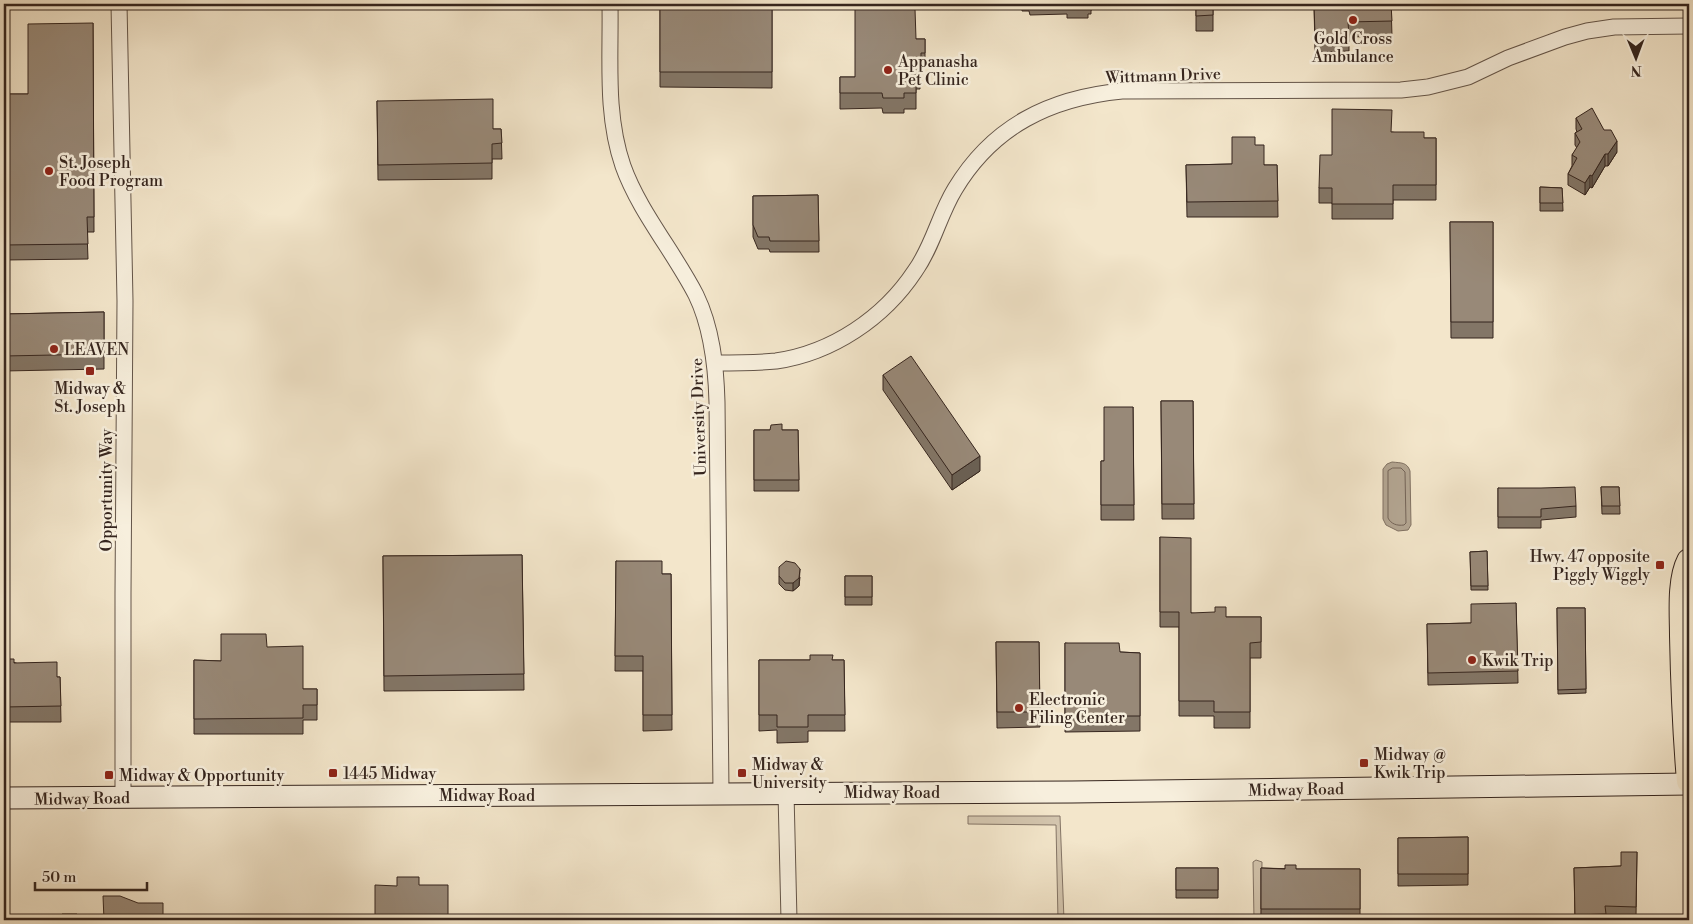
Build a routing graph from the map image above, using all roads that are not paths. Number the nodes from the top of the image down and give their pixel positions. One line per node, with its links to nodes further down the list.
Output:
1 (119, 4): 9 (street, Opportunity Way)
2 (610, 4): 4 (street, University Drive)
3 (1689, 26): 4 (street, Wittmann Drive)
4 (715, 363): 7 (street, University Drive)
5 (1689, 561): 6 (main road)
6 (1689, 783): 8 (main road, Midway Road)
7 (720, 793): 8 (main road, Midway Road); 9 (main road, Midway Road)
8 (786, 793): 11 (street)
9 (123, 797): 10 (main road, Midway Road)
10 (4, 798)
11 (789, 920)

